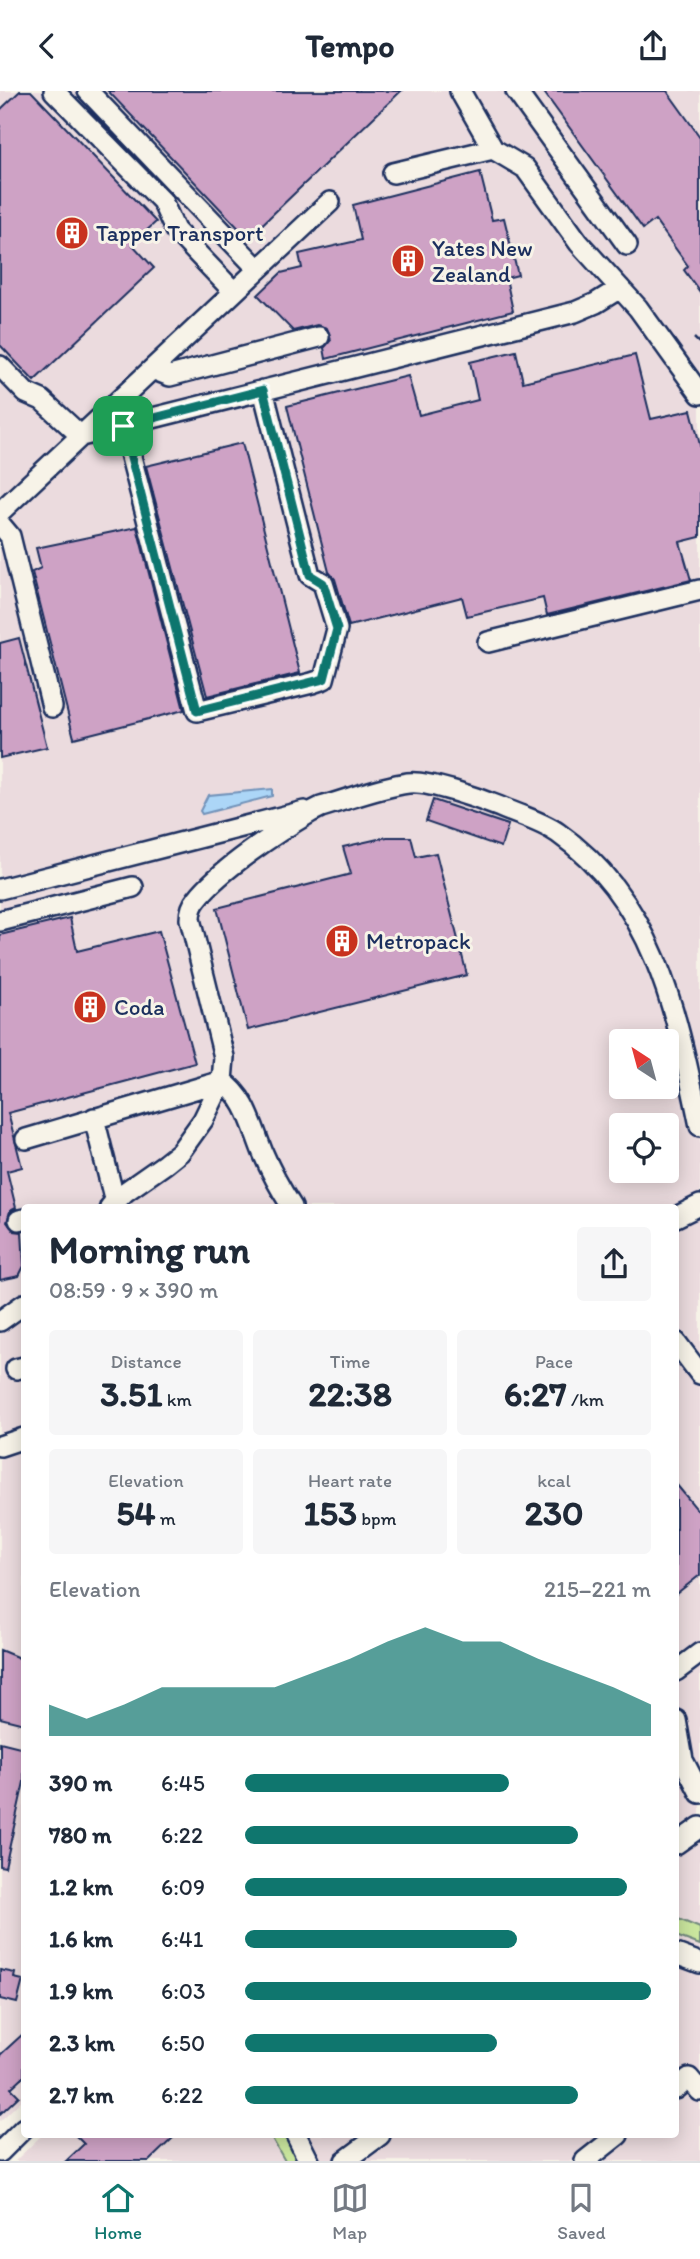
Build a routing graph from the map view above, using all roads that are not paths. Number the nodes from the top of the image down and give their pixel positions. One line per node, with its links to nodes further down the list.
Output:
1 (54, 91): 11 (street)
2 (88, 91): 9 (street)
3 (460, 91): 5 (street)
4 (516, 91): 8 (street)
5 (493, 149): 6 (street); 10 (street)
6 (393, 173)
7 (330, 202): 9 (street)
8 (627, 245)
9 (258, 269): 11 (street)
10 (620, 288): 15 (street); 16 (street)
11 (234, 292): 14 (street)
12 (318, 337): 14 (street)
13 (0, 366): 18 (street)
14 (152, 369): 18 (street)
15 (263, 390): 17 (street); 17 (street)
16 (700, 394)
17 (123, 426): 18 (street)
18 (80, 436): 19 (street)
19 (0, 512)
20 (0, 524): 23 (street)
21 (700, 590): 22 (street)
22 (488, 642)
23 (52, 707)
24 (326, 806): 26 (street); 28 (street); 30 (street)
25 (133, 887): 27 (street)
26 (0, 889)
27 (0, 921)
28 (222, 1081): 29 (street); 32 (street); 33 (street)
29 (94, 1118): 31 (street); 32 (street)
30 (700, 1126)
31 (26, 1139)
32 (113, 1204)
33 (290, 1204)
34 (700, 1205): 35 (street)
35 (679, 1216)
36 (21, 1306): 37 (street)
37 (0, 1321)
38 (679, 1346): 39 (street)
39 (700, 1374)
40 (21, 1439): 41 (street)
41 (0, 1446)
42 (700, 1653): 43 (street)
43 (679, 1669)
44 (679, 1737): 45 (street)
45 (700, 1793)
46 (700, 1827): 47 (street)
47 (679, 1842)
48 (679, 1955): 49 (street)
49 (700, 1963)
50 (21, 2131): 54 (street)
51 (298, 2138): 55 (street)
52 (376, 2138): 56 (street)
53 (614, 2138): 57 (street)
54 (0, 2152)
55 (309, 2161)
56 (345, 2161)
57 (585, 2161)

